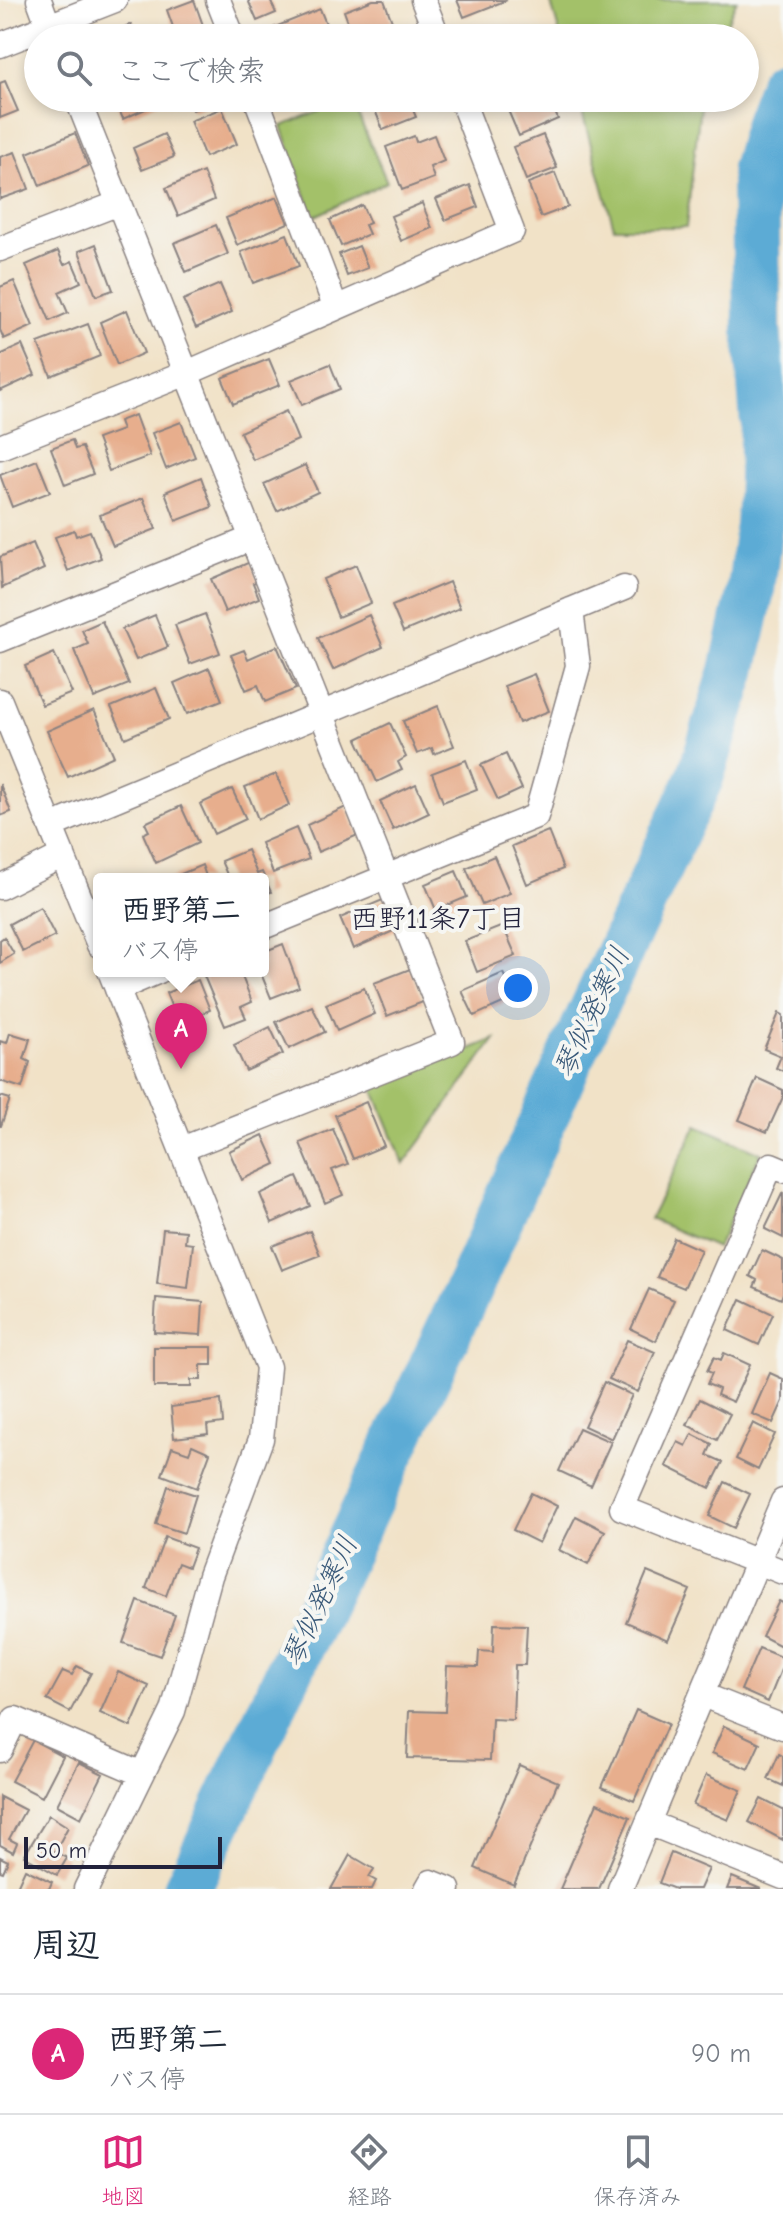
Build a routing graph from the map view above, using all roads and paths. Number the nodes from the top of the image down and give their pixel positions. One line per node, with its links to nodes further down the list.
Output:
1 (39, 0): 5 (street)
2 (115, 0): 6 (street)
3 (218, 0): 7 (street)
4 (423, 0): 8 (street)
5 (48, 24)
6 (67, 24)
7 (227, 24)
8 (432, 24)
9 (24, 39): 10 (street)
10 (0, 45)
11 (83, 112): 14 (street)
12 (261, 112): 16 (street)
13 (466, 112): 16 (street)
14 (119, 203): 15 (street); 17 (street)
15 (0, 249)
16 (336, 308): 17 (street)
17 (187, 373): 18 (street); 19 (street)
18 (0, 447)
19 (252, 538): 22 (street); 24 (street)
20 (624, 588): 21 (street)
21 (571, 610): 24 (street); 28 (street)
22 (0, 640)
23 (0, 701): 25 (street)
24 (322, 714): 26 (street); 28 (street)
25 (8, 746): 26 (street)
26 (51, 826): 27 (street)
27 (63, 855): 29 (street); 31 (street)
28 (386, 875): 30 (street); 33 (street)
29 (0, 887)
30 (269, 924)
31 (93, 930)
32 (113, 980): 33 (street)
33 (182, 1149): 41 (street)
34 (783, 1170): 36 (street)
35 (783, 1501): 36 (street)
36 (757, 1562): 37 (street); 38 (street)
37 (783, 1572)
38 (703, 1695): 39 (street); 42 (street)
39 (783, 1727)
40 (0, 1750): 41 (street)
41 (142, 1774): 44 (street)
42 (649, 1823): 43 (street); 47 (street)
43 (783, 1877)
44 (86, 1889)
45 (427, 1889): 46 (street)
46 (448, 1889)
47 (620, 1889)

